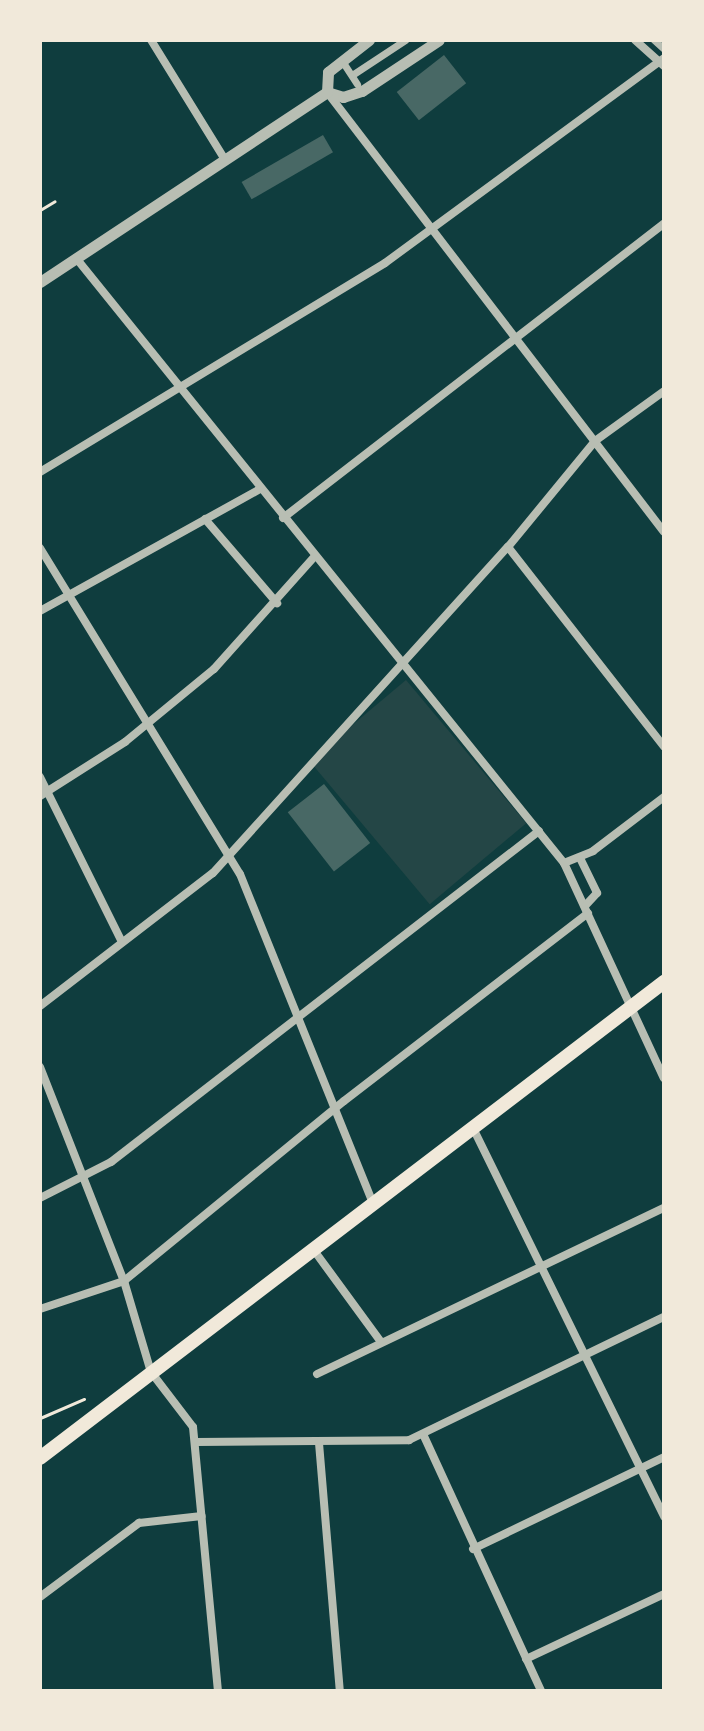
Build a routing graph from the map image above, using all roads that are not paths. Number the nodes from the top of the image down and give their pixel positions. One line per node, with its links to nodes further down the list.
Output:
1 (151, 40): 13 (street)
2 (369, 40): 12 (street)
3 (405, 40): 10 (street)
4 (439, 40): 12 (street)
5 (635, 40): 8 (street)
6 (654, 40): 7 (street)
7 (664, 49)
8 (663, 62): 15 (street)
9 (344, 64): 10 (street)
10 (352, 75): 11 (street)
11 (357, 84)
12 (327, 92): 13 (street); 15 (street)
13 (225, 160): 16 (street)
14 (664, 223): 18 (street)
15 (435, 228): 18 (street); 19 (street)
16 (76, 258): 17 (street); 19 (street)
17 (40, 282)
18 (518, 336): 21 (street); 24 (street)
19 (177, 389): 22 (street); 23 (street)
20 (664, 391): 21 (street)
21 (595, 441): 26 (street); 27 (street)
22 (40, 472)
23 (260, 489): 24 (street); 25 (street)
24 (283, 518): 29 (street)
25 (205, 519): 30 (street); 31 (street)
26 (664, 532)
27 (508, 547): 33 (street); 35 (street)
28 (40, 548): 30 (street)
29 (315, 556): 31 (street); 33 (street)
30 (68, 594): 32 (street); 34 (street)
31 (277, 603): 34 (street)
32 (40, 611)
33 (401, 660): 39 (street); 40 (street)
34 (144, 723): 37 (street); 40 (street)
35 (664, 747)
36 (40, 777): 37 (street)
37 (44, 794): 44 (street)
38 (664, 797): 41 (street)
39 (539, 831): 42 (street); 48 (street)
40 (228, 856): 44 (street); 48 (street)
41 (580, 858): 42 (street); 43 (street)
42 (564, 863): 43 (street)
43 (586, 910): 47 (street); 51 (street)
44 (122, 942): 46 (street)
45 (664, 982): 47 (main road)
46 (40, 1006)
47 (630, 1007): 50 (street); 52 (main road)
48 (301, 1018): 51 (street); 53 (street)
49 (40, 1067): 53 (street)
50 (664, 1078)
51 (335, 1109): 55 (street); 59 (street)
52 (472, 1125): 55 (main road); 58 (street)
53 (83, 1181): 54 (street); 59 (street)
54 (40, 1198)
55 (373, 1203): 57 (main road)
56 (664, 1208): 58 (street)
57 (313, 1249): 62 (street); 64 (main road)
58 (542, 1266): 62 (street); 63 (street)
59 (124, 1281): 60 (street); 64 (street)
60 (40, 1309)
61 (664, 1317): 63 (street)
62 (381, 1342): 65 (street)
63 (586, 1355): 66 (street); 71 (street)
64 (151, 1372): 67 (street); 70 (main road)
65 (317, 1374)
66 (423, 1434): 68 (street); 74 (street)
67 (196, 1442): 68 (street); 72 (street)
68 (319, 1443): 79 (street)
69 (664, 1457): 71 (street)
70 (40, 1458)
71 (641, 1469): 73 (street); 74 (street)
72 (202, 1516): 76 (street); 78 (street)
73 (664, 1517)
74 (473, 1549): 77 (street)
75 (664, 1594): 77 (street)
76 (40, 1597)
77 (526, 1659): 80 (street)
78 (218, 1691)
79 (340, 1691)
80 (541, 1691)

